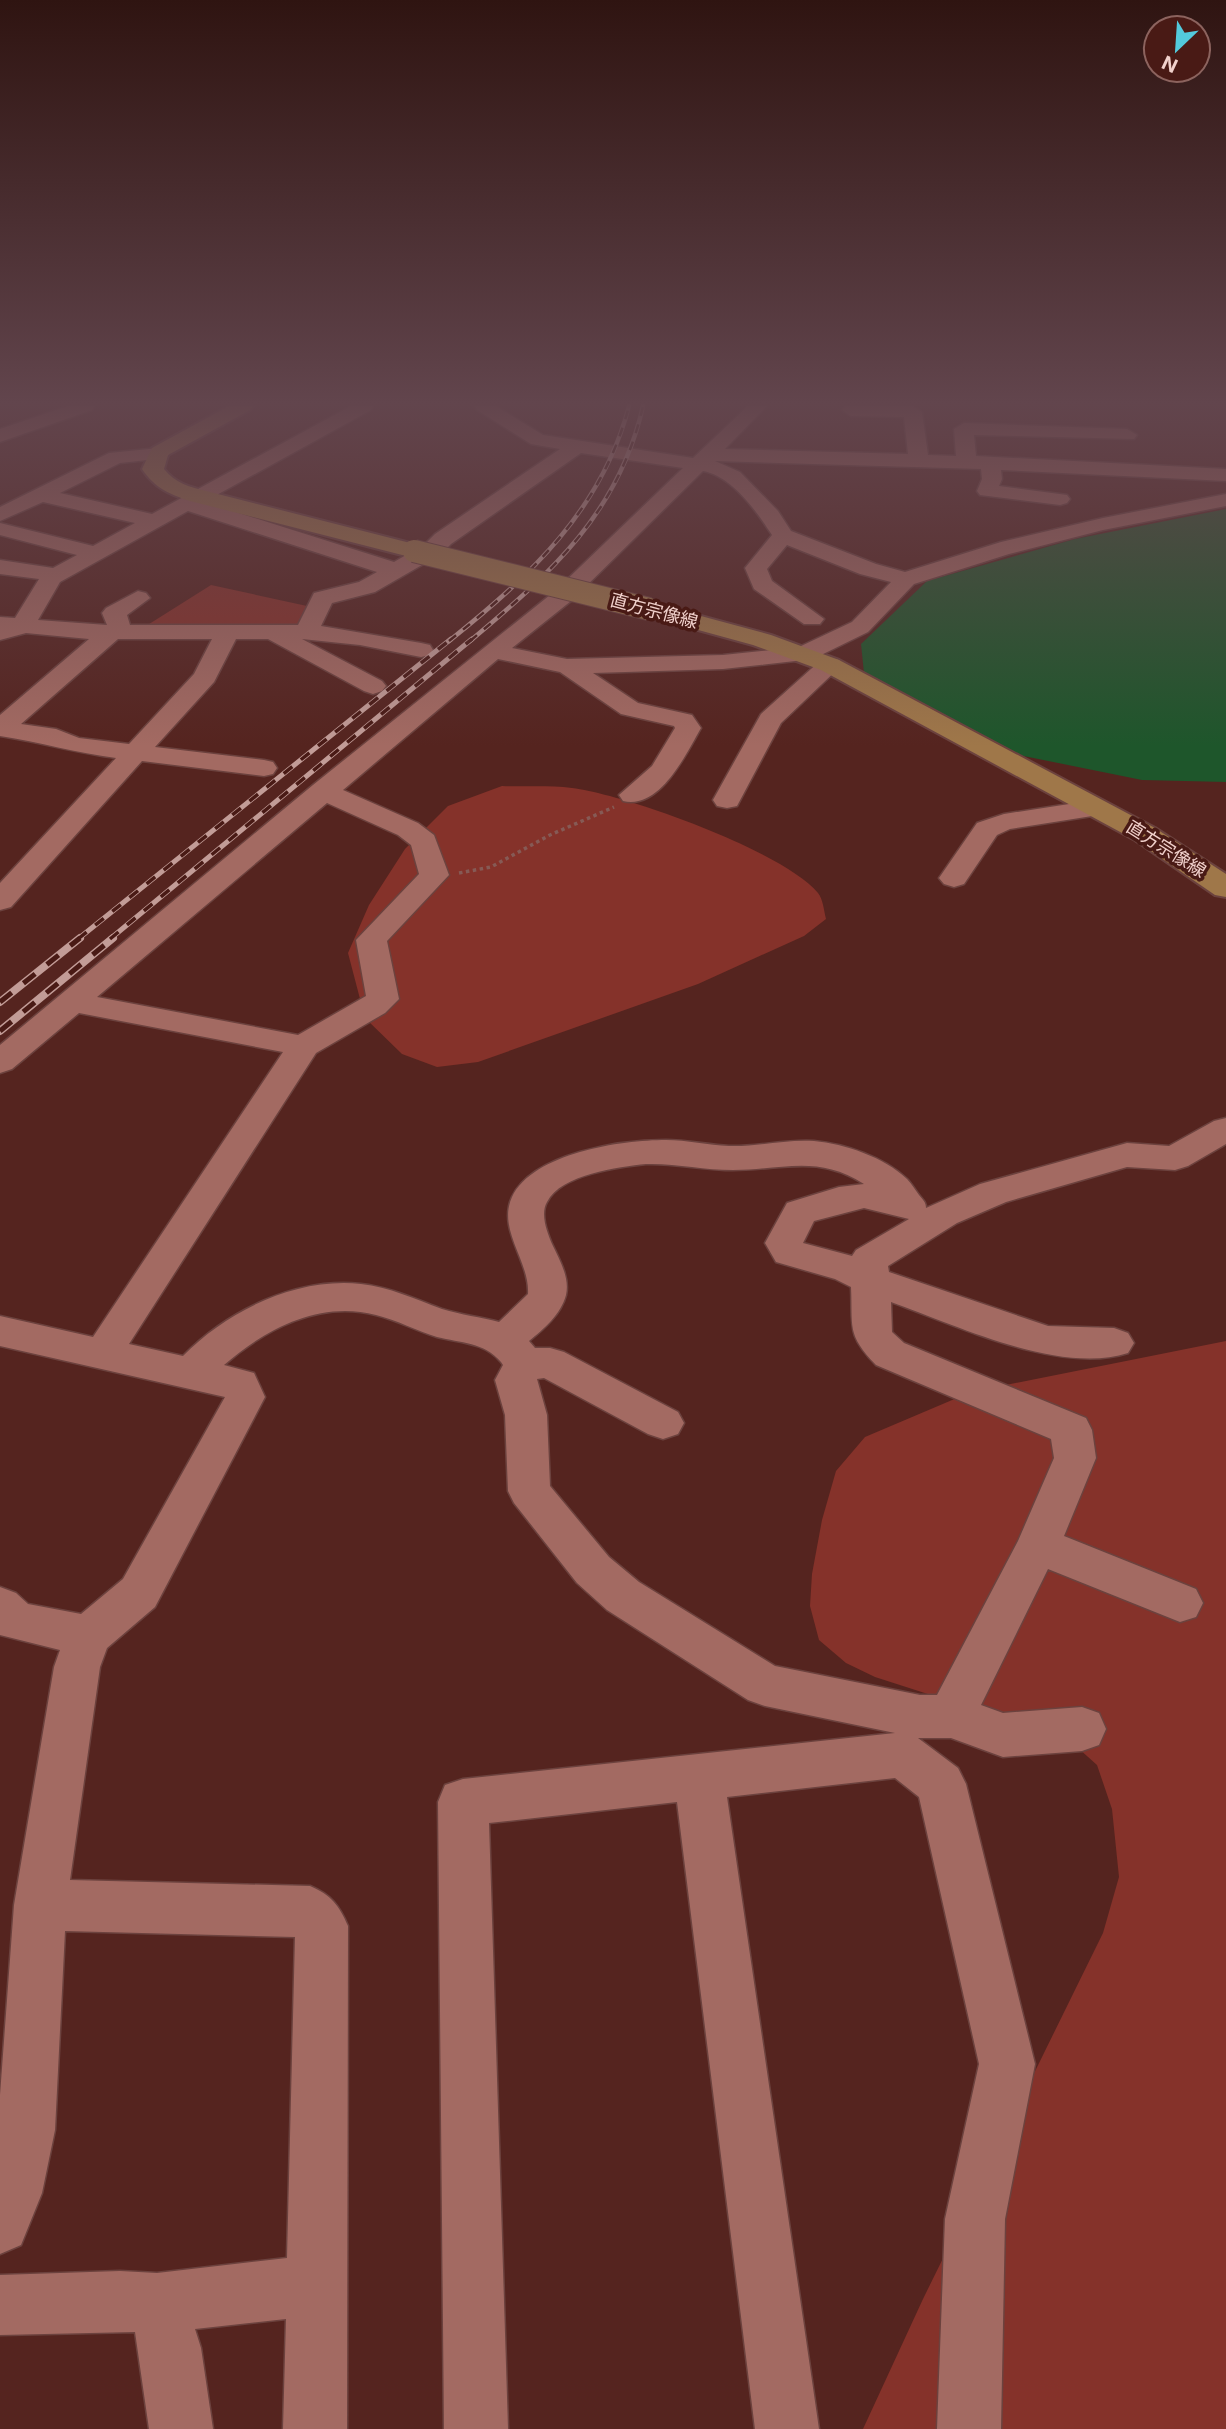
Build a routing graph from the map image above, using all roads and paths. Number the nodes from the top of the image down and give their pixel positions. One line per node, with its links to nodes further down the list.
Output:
1 (148, 519): 9 (street)
2 (158, 519): 9 (street)
3 (249, 519): 14 (street)
4 (278, 519): 26 (main road, 直方宗像線, bridge)
5 (470, 519): 14 (street)
6 (642, 519): 25 (street)
7 (772, 519): 11 (street)
8 (1091, 519): 16 (street)
9 (155, 521): 12 (street)
10 (0, 529): 12 (street)
11 (783, 536): 16 (street); 18 (street)
12 (96, 553): 15 (street)
13 (0, 567): 15 (street)
14 (395, 570): 23 (street)
15 (56, 575): 19 (street)
16 (906, 579): 26 (street)
17 (138, 598): 20 (street)
18 (811, 619)
19 (7, 628): 20 (street)
20 (116, 632): 21 (street); 30 (street)
21 (228, 632): 22 (street); 31 (street)
22 (270, 632): 23 (street); 29 (street)
23 (307, 632): 24 (street)
24 (421, 650)
25 (492, 651): 27 (street); 33 (street)
26 (804, 654): 27 (street); 28 (main road, 直方宗像線)
27 (567, 666): 34 (street)
28 (830, 666): 35 (street); 36 (main road, 直方宗像線)
29 (373, 686)
30 (3, 732): 31 (street)
31 (136, 752): 32 (street); 40 (street)
32 (264, 768)
33 (323, 791): 37 (street); 41 (street)
34 (633, 795): 37 (path)
35 (727, 800)
36 (1095, 808): 38 (street); 39 (main road, 直方宗像線)
37 (434, 874): 42 (street)
38 (954, 878)
39 (1226, 888)
40 (0, 901)
41 (71, 1002): 42 (street); 43 (street)
42 (304, 1046): 50 (street)
43 (0, 1062)
44 (1226, 1129): 45 (street)
45 (925, 1210): 46 (street); 46 (street); 49 (street)
46 (870, 1280): 48 (street); 53 (street)
47 (0, 1331): 50 (street)
48 (1114, 1343)
49 (514, 1352): 51 (street); 52 (street); 57 (street)
50 (103, 1353): 51 (street)
51 (191, 1373): 56 (street)
52 (663, 1423)
53 (1038, 1545): 54 (street); 57 (street)
54 (1180, 1604)
55 (0, 1607): 56 (street)
56 (89, 1636): 60 (street)
57 (951, 1716): 58 (street)
58 (1082, 1729)
59 (699, 1777): 67 (street); 68 (street); 69 (street)
60 (40, 1905): 61 (street); 62 (street)
61 (0, 2224)
62 (317, 2285): 63 (street); 66 (street)
63 (157, 2303): 64 (street); 65 (street)
64 (0, 2305)
65 (181, 2429)
66 (315, 2429)
67 (476, 2429)
68 (787, 2429)
69 (969, 2429)

